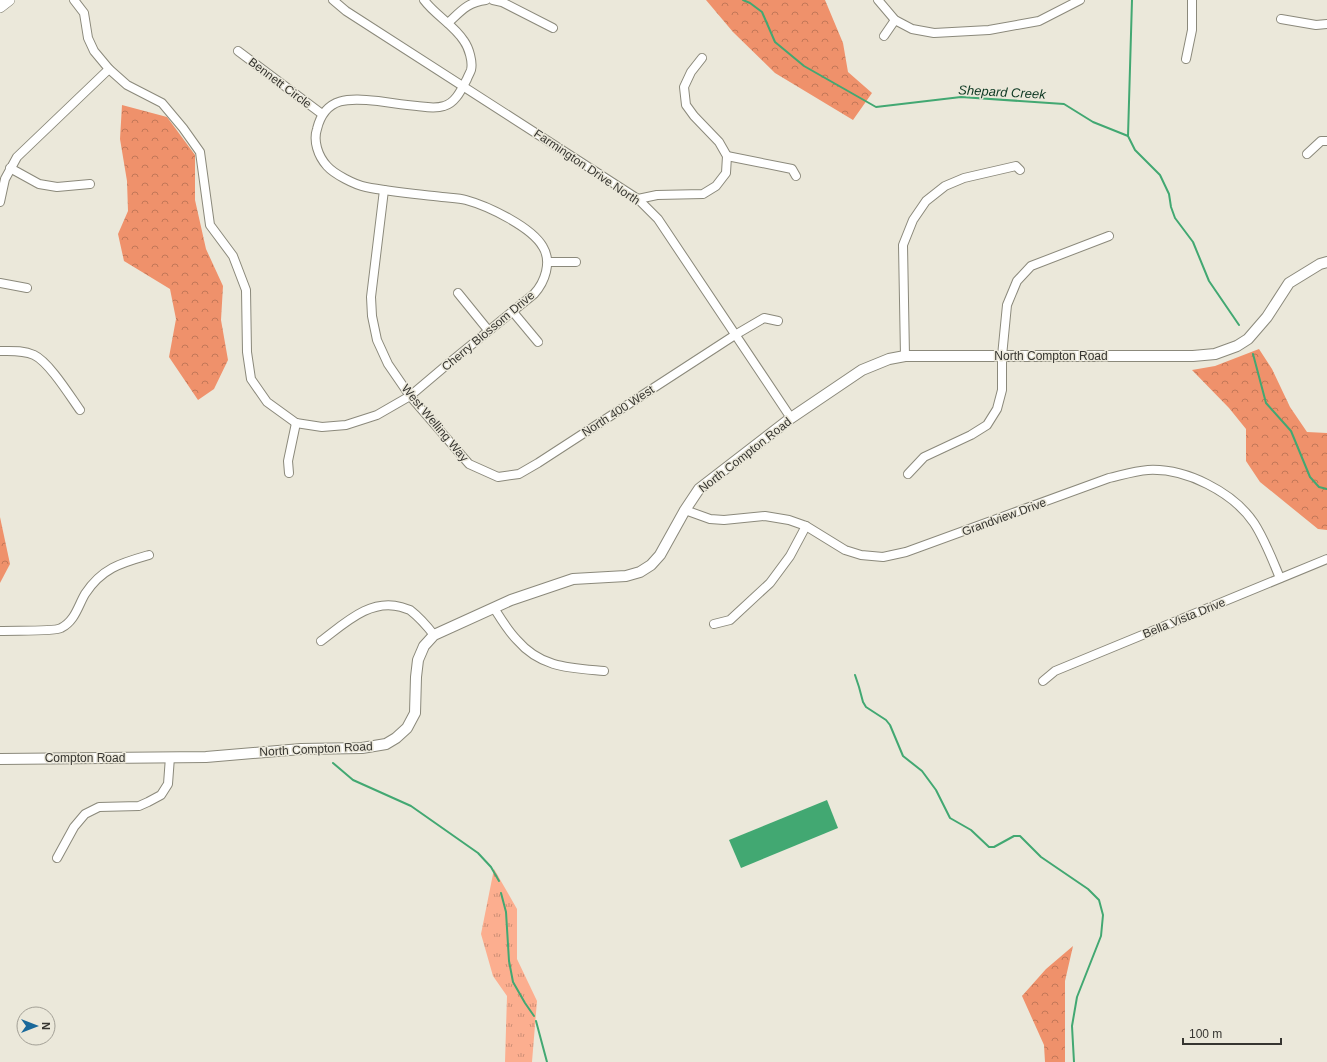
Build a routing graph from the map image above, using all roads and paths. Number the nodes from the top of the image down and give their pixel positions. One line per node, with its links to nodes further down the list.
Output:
1 (9, 0): 10 (main road)
2 (74, 0): 20 (street)
3 (333, 0): 21 (street, Farmington Drive North)
4 (424, 0): 13 (street)
5 (486, 0): 13 (street)
6 (493, 0): 15 (street)
7 (878, 0): 12 (street)
8 (1080, 0): 12 (street)
9 (1192, 0): 19 (street)
10 (0, 7)
11 (1281, 19): 14 (street)
12 (894, 20): 16 (street)
13 (448, 23): 21 (street)
14 (1327, 24)
15 (553, 28)
16 (884, 36)
17 (238, 51): 22 (street, Bennett Circle)
18 (702, 58): 25 (street)
19 (1186, 59)
20 (109, 69): 26 (street); 51 (street)
21 (463, 86): 22 (street); 31 (street, Farmington Drive North)
22 (322, 114): 30 (street)
23 (1327, 141): 24 (street)
24 (1307, 154)
25 (727, 156): 28 (street); 31 (street)
26 (10, 168): 29 (street); 32 (street)
27 (1020, 170): 46 (street)
28 (796, 176)
29 (90, 184)
30 (384, 190): 34 (street); 48 (street, West Welling Way)
31 (638, 199): 43 (street, Farmington Drive North)
32 (0, 202)
33 (1109, 236): 47 (street)
34 (548, 262): 35 (street); 40 (street, Cherry Blossom Drive)
35 (576, 262)
36 (1327, 262): 47 (street, North Compton Road)
37 (0, 283): 38 (street)
38 (26, 288)
39 (458, 293): 42 (street)
40 (513, 312): 42 (street, Cherry Blossom Drive); 44 (street)
41 (778, 321): 43 (street, North 400 West)
42 (488, 330): 48 (street, Cherry Blossom Drive)
43 (735, 335): 50 (street, Farmington Drive North); 54 (street, North 400 West)
44 (538, 342)
45 (0, 351): 49 (street)
46 (905, 356): 47 (street, North Compton Road); 50 (street, North Compton Road)
47 (1002, 356): 53 (street)
48 (410, 396): 51 (street, Cherry Blossom Drive); 54 (street, West Welling Way)
49 (80, 410)
50 (791, 418): 55 (street, North Compton Road)
51 (296, 423): 52 (street)
52 (289, 473)
53 (908, 474)
54 (498, 477)
55 (685, 510): 56 (street, Grandview Drive); 60 (street, North Compton Road)
56 (806, 526): 59 (street, Grandview Drive); 61 (street)
57 (149, 555): 62 (street)
58 (1327, 559): 59 (street, Bella Vista Drive)
59 (1280, 578): 66 (street, Bella Vista Drive)
60 (494, 608): 63 (street, North Compton Road); 65 (street)
61 (714, 624)
62 (0, 631)
63 (434, 635): 64 (street); 67 (street, North Compton Road)
64 (321, 641)
65 (604, 671)
66 (1043, 681)
67 (170, 758): 68 (street, Compton Road); 69 (street)
68 (0, 759)
69 (56, 858)

